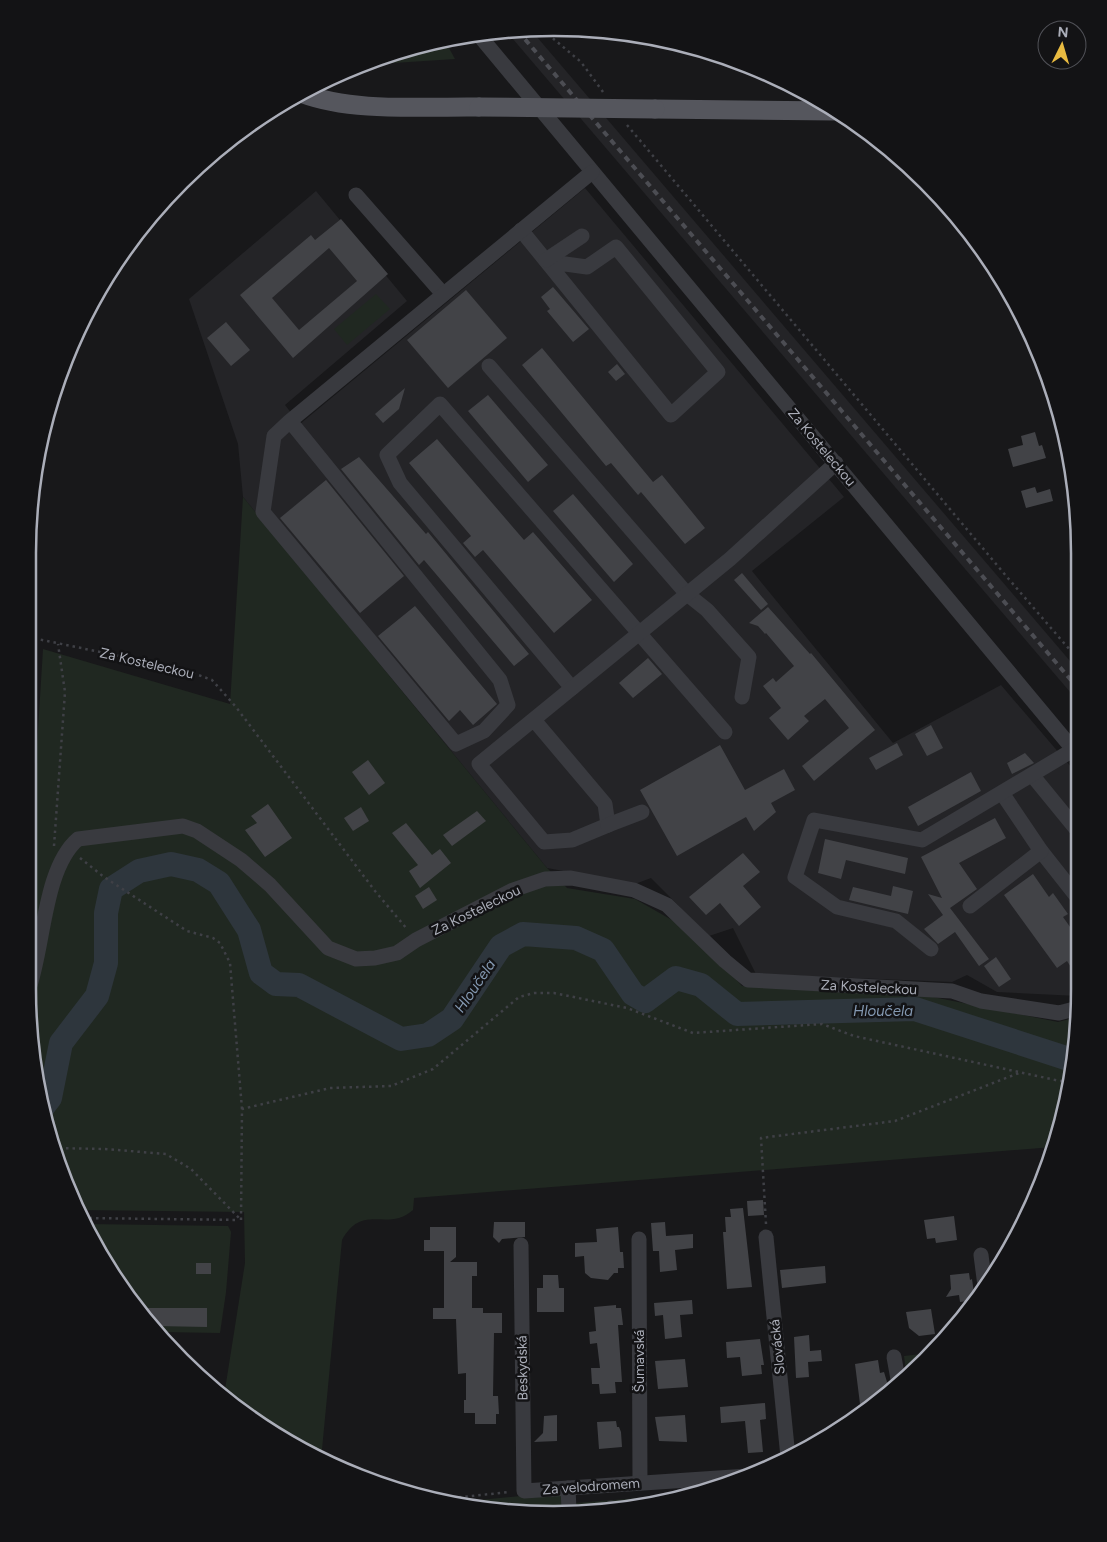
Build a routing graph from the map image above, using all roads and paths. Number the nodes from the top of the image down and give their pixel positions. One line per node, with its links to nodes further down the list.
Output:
1 (550, 36): 4 (path)
2 (484, 41): 7 (street, Za Kosteleckou)
3 (313, 96): 5 (main road, bridge)
4 (605, 96)
5 (820, 111)
6 (627, 124): 20 (path)
7 (592, 172): 9 (street); 15 (street, Za Kosteleckou)
8 (356, 195): 12 (street)
9 (521, 230): 11 (street); 12 (street)
10 (582, 236): 11 (street)
11 (549, 263): 11 (street)
12 (443, 294): 14 (street)
13 (489, 366): 16 (street)
14 (290, 421): 14 (street)
15 (836, 463): 16 (street); 25 (street, Za Kosteleckou)
16 (687, 594): 17 (street); 22 (street)
17 (638, 634): 21 (street); 21 (street); 24 (street)
18 (36, 639): 19 (path, Za Kosteleckou)
19 (58, 644): 34 (path); 37 (path, Za Kosteleckou)
20 (1071, 650)
21 (572, 688): 23 (street)
22 (742, 697)
23 (534, 720): 31 (street); 31 (street)
24 (725, 732)
25 (1071, 747)
26 (1071, 754): 27 (street)
27 (1032, 775): 28 (street); 30 (street)
28 (1002, 793): 33 (street); 38 (street)
29 (642, 812): 31 (street)
30 (1071, 823)
31 (608, 826)
32 (67, 848): 34 (street); 37 (street); 43 (path)
33 (1041, 851): 35 (street); 36 (street)
34 (57, 874): 39 (street)
35 (1071, 889)
36 (970, 906)
37 (416, 940): 40 (street, Za Kosteleckou)
38 (931, 949)
39 (36, 959)
40 (1070, 1010)
41 (1020, 1072): 42 (path); 43 (path); 47 (path)
42 (1062, 1081)
43 (242, 1109): 46 (path)
44 (62, 1148): 46 (path)
45 (91, 1218): 46 (path)
46 (241, 1220)
47 (766, 1237): 54 (street, Slovácká)
48 (639, 1239): 56 (street, Šumavská)
49 (521, 1245): 58 (street, Beskydská)
50 (981, 1255): 51 (street)
51 (984, 1276)
52 (894, 1357): 53 (street)
53 (897, 1375)
54 (787, 1449)
55 (721, 1478): 56 (street, Za velodromem)
56 (640, 1483): 57 (street, Za velodromem)
57 (568, 1488): 58 (street, Za velodromem); 60 (street)
58 (524, 1491): 59 (path)
59 (461, 1497)
60 (569, 1506)

